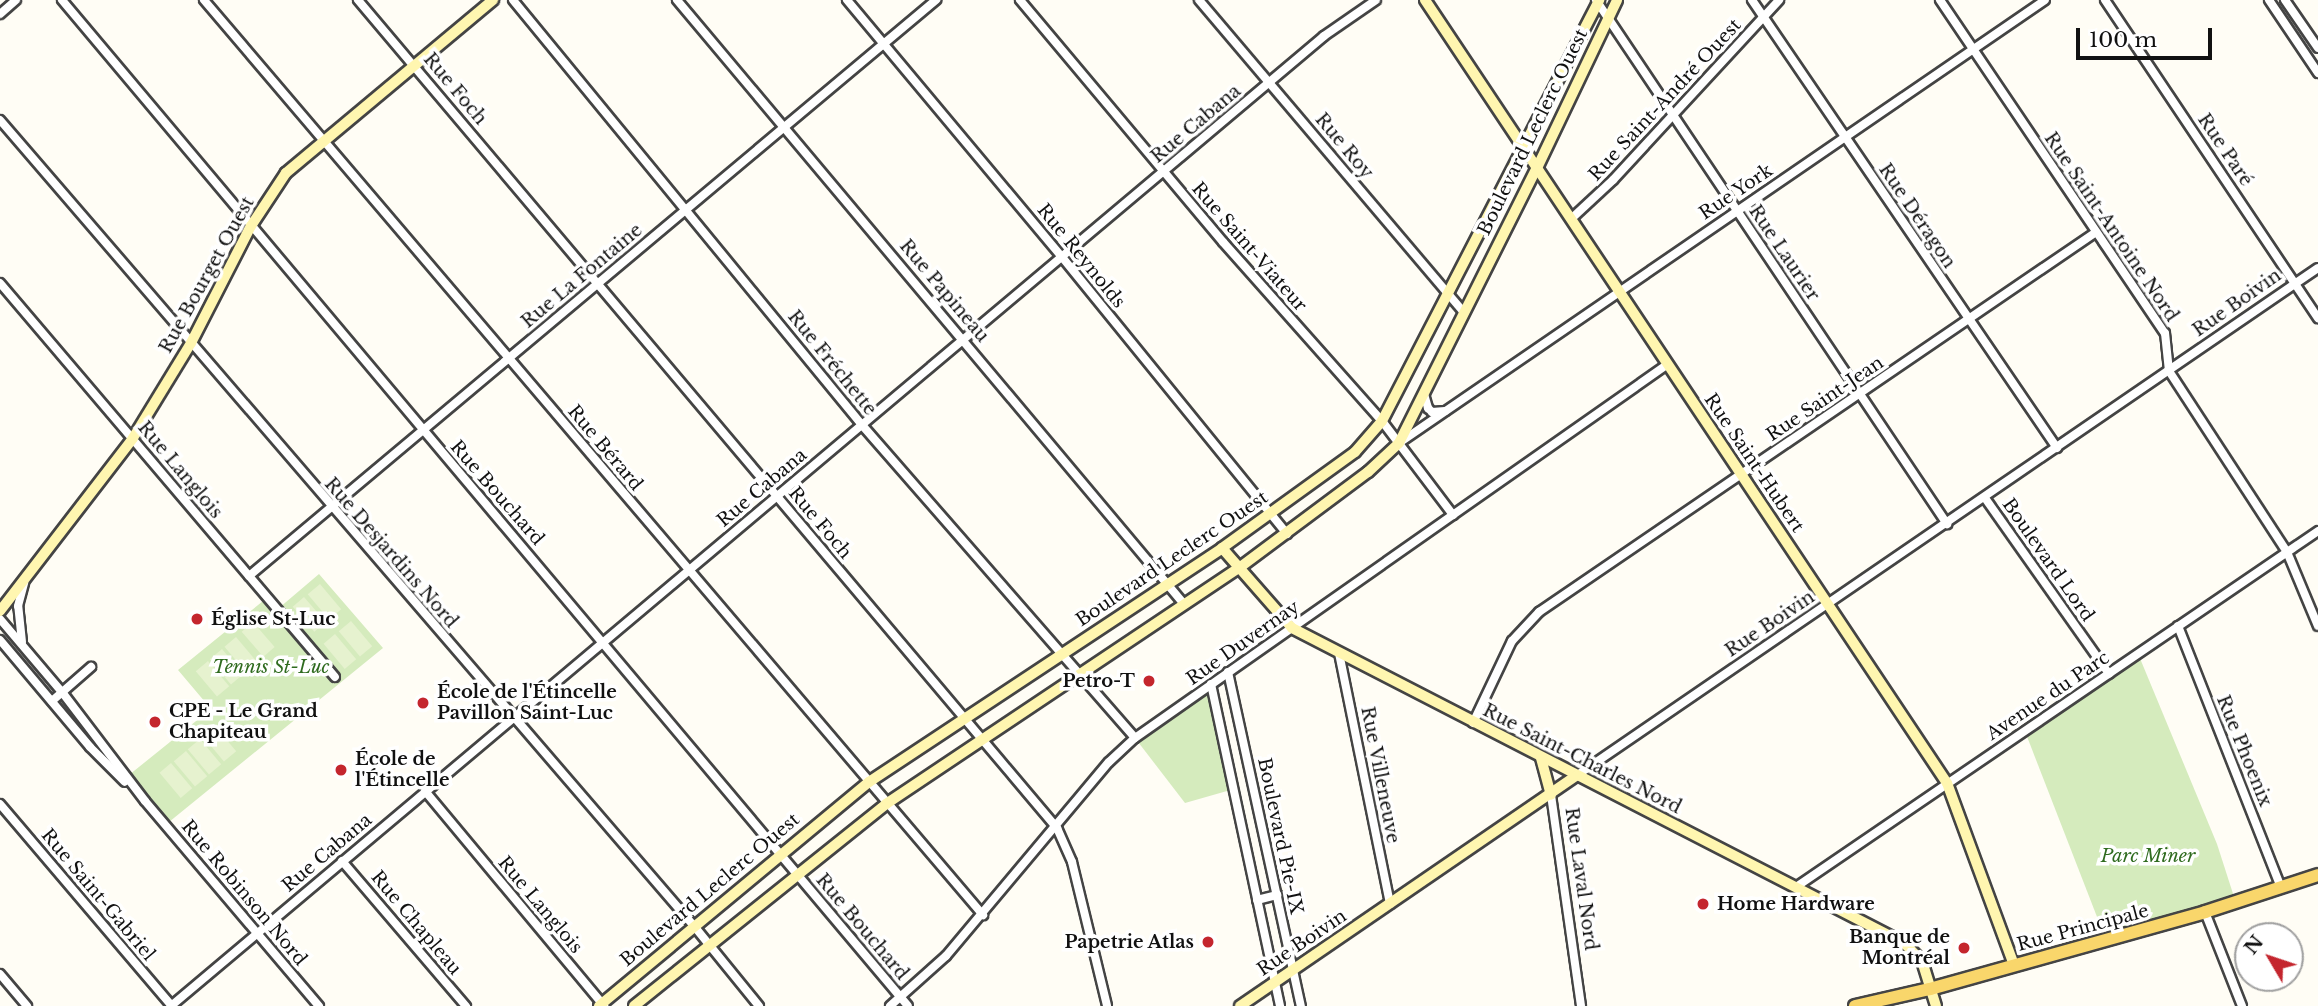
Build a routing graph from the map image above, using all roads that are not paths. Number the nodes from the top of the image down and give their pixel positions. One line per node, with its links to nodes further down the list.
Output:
1 (16, 0): 23 (street)
2 (62, 0): 43 (street, Rue Bouchard)
3 (204, 0): 36 (street, Rue Bérard)
4 (358, 0): 29 (street, Rue Foch)
5 (493, 0): 29 (street, Rue Bourget Ouest)
6 (513, 0): 40 (street, Rue Fréchette)
7 (677, 0): 34 (street, Rue Papineau)
8 (847, 0): 26 (street, Rue Reynolds)
9 (936, 0): 26 (street, Rue La Fontaine)
10 (1020, 0): 39 (street, Rue Saint-Viateur)
11 (1199, 0): 31 (street, Rue Roy)
12 (1376, 0): 31 (street, Rue Cabana)
13 (1426, 0): 37 (street, Rue Saint-Hubert)
14 (1617, 0): 25 (street, Boulevard Leclerc Ouest)
15 (1752, 0): 24 (street, Rue Déragon)
16 (1779, 0): 24 (street, Rue Saint-André Ouest)
17 (1940, 0): 28 (street, Rue Saint-Antoine Nord)
18 (2045, 0): 28 (street, Rue York)
19 (2105, 0): 49 (street, Rue Paré)
20 (2269, 0): 30 (street)
21 (2285, 0): 27 (street)
22 (1597, 1): 25 (street, Rue Laurier); 37 (street, Boulevard Leclerc Ouest)
23 (0, 13)
24 (1764, 17): 32 (street, Rue Saint-André Ouest); 35 (street, Rue Déragon)
25 (1608, 18): 32 (street, Rue Laurier); 38 (street, Boulevard Leclerc Ouest)
26 (883, 44): 34 (street, Rue La Fontaine); 45 (street, Rue Reynolds)
27 (2318, 48)
28 (1973, 49): 35 (street, Rue York); 44 (street, Rue Saint-Antoine Nord)
29 (415, 67): 36 (street, Rue Bourget Ouest); 48 (street, Rue Foch)
30 (2318, 73)
31 (1269, 83): 39 (street, Rue Cabana); 51 (street, Rue Roy)
32 (1673, 116): 41 (street, Rue Laurier); 42 (street, Rue Saint-André Ouest)
33 (0, 120): 56 (street, Rue Desjardins Nord)
34 (784, 128): 40 (street, Rue La Fontaine); 55 (street, Rue Papineau)
35 (1845, 137): 41 (street, Rue York); 54 (street, Rue Déragon)
36 (324, 142): 43 (street, Rue Bourget Ouest); 57 (street, Rue Bérard)
37 (1523, 146): 38 (street, Rue Saint-Hubert); 51 (street, Boulevard Leclerc Ouest)
38 (1537, 168): 42 (street, Rue Saint-Hubert); 52 (street, Boulevard Leclerc Ouest)
39 (1164, 172): 45 (street, Rue Cabana); 63 (street, Rue Saint-Viateur)
40 (686, 210): 48 (street, Rue La Fontaine); 64 (street, Rue Fréchette)
41 (1737, 211): 50 (street, Rue York); 61 (street, Rue Laurier)
42 (1571, 219): 50 (street, Rue Saint-Hubert)
43 (251, 226): 56 (street, Rue Bourget Ouest); 65 (street, Rue Bouchard)
44 (2096, 232): 54 (street, Rue Saint-Jean); 59 (street, Rue Saint-Antoine Nord)
45 (1062, 257): 55 (street, Rue Cabana); 73 (street, Rue Reynolds)
46 (2318, 268): 49 (street, Rue Boivin)
47 (0, 283): 66 (street, Rue Langlois)
48 (598, 283): 57 (street, Rue La Fontaine); 70 (street, Rue Foch)
49 (2296, 284): 53 (street, Rue Paré); 59 (street, Rue Boivin)
50 (1619, 291): 58 (street, Rue Saint-Hubert); 62 (street, Rue York)
51 (1449, 293): 52 (street, Rue Roy); 63 (street, Boulevard Leclerc Ouest)
52 (1464, 312): 60 (street, Boulevard Leclerc Ouest)
53 (2318, 318)
54 (1969, 320): 61 (street, Rue Saint-Jean); 68 (street, Rue Déragon)
55 (964, 339): 64 (street, Rue Cabana); 84 (street, Rue Papineau)
56 (191, 343): 66 (street, Rue Bourget Ouest); 72 (street, Rue Desjardins Nord)
57 (509, 359): 65 (street, Rue La Fontaine); 81 (street, Rue Bérard)
58 (1668, 365): 69 (street, Rue Saint-Hubert); 74 (street, Rue Duvernay)
59 (2169, 371): 68 (street, Rue Boivin); 79 (street, Rue Saint-Antoine Nord)
60 (1424, 394): 62 (street); 67 (street, Boulevard Leclerc Ouest)
61 (1860, 395): 69 (street, Rue Saint-Jean); 75 (street, Rue Laurier)
62 (1445, 411): 67 (street, Rue York)
63 (1382, 421): 67 (street, Rue Saint-Viateur); 73 (street, Boulevard Leclerc Ouest)
64 (862, 425): 70 (street, Rue Cabana); 96 (street, Rue Fréchette)
65 (422, 431): 72 (street, Rue La Fontaine); 93 (street, Rue Bouchard)
66 (133, 438): 82 (street, Rue Langlois); 83 (street, Rue Bourget Ouest)
67 (1399, 443): 74 (street, Rue Saint-Viateur); 77 (street, Boulevard Leclerc Ouest)
68 (2057, 449): 71 (street, Rue Boivin)
69 (1741, 474): 87 (street, Rue Saint-Hubert); 107 (street, Rue Saint-Jean)
70 (777, 496): 81 (street, Rue Cabana); 106 (street, Rue Foch)
71 (1985, 498): 75 (street, Rue Boivin); 99 (street, Boulevard Lord)
72 (331, 507): 82 (street, Rue La Fontaine); 105 (street, Rue Desjardins Nord)
73 (1271, 513): 77 (street, Rue Reynolds); 78 (street, Boulevard Leclerc Ouest)
74 (1453, 515): 91 (street, Rue Duvernay)
75 (1947, 524): 87 (street, Rue Boivin)
76 (2318, 531): 79 (street, Avenue du Parc)
77 (1287, 534): 80 (street, Boulevard Leclerc Ouest)
78 (1222, 548): 80 (street, Rue Saint-Charles Nord); 84 (street, Boulevard Leclerc Ouest)
79 (2287, 552): 89 (street, Avenue du Parc); 90 (street, Rue Saint-Antoine Nord)
80 (1239, 568): 85 (street, Boulevard Leclerc Ouest); 91 (street, Rue Saint-Charles Nord)
81 (689, 570): 93 (street, Rue Cabana); 114 (street, Rue Bérard)
82 (249, 576): 101 (street, Rue Langlois)
83 (25, 579): 86 (street, Rue Bourget Ouest); 94 (street)
84 (1167, 583): 85 (street, Rue Papineau); 96 (street, Boulevard Leclerc Ouest)
85 (1184, 604): 100 (street, Boulevard Leclerc Ouest)
86 (2, 605)
87 (1829, 606): 113 (street, Rue Boivin); 115 (street, Rue Saint-Hubert)
88 (0, 619): 94 (street, Rue Robinson Nord)
89 (2178, 626): 99 (street, Avenue du Parc); 129 (street, Rue Phoenix)
90 (2318, 626)
91 (1292, 628): 95 (street, Rue Saint-Charles Nord); 98 (street, Rue Duvernay)
92 (0, 640): 104 (street, Rue Robinson Nord)
93 (604, 641): 105 (street, Rue Cabana); 124 (street, Rue Bouchard)
94 (22, 645): 103 (street, Rue Robinson Nord)
95 (1339, 653): 107 (street, Rue Saint-Charles Nord); 132 (street, Rue Villeneuve)
96 (1060, 655): 100 (street, Rue Fréchette); 106 (street, Boulevard Leclerc Ouest)
97 (91, 667): 103 (street)
98 (1228, 672): 102 (street, Rue Duvernay); 111 (street, Boulevard Pie-IX)
99 (2109, 674): 115 (street, Avenue du Parc)
100 (1077, 675): 108 (street, Rue Fréchette); 109 (street, Boulevard Leclerc Ouest)
101 (335, 677)
102 (1211, 684): 108 (street, Rue Duvernay); 112 (street, Boulevard Pie-IX)
103 (62, 692): 104 (street); 118 (street, Rue Robinson Nord)
104 (52, 701): 118 (street, Rue Robinson Nord)
105 (512, 718): 116 (street, Rue Cabana); 135 (street, Rue Desjardins Nord)
106 (963, 718): 109 (street, Rue Foch); 114 (street, Boulevard Leclerc Ouest)
107 (1473, 723): 110 (street, Rue Saint-Charles Nord)
108 (1135, 738): 122 (street, Rue Duvernay)
109 (982, 741): 120 (street, Boulevard Leclerc Ouest); 122 (street, Rue Foch)
110 (1541, 758): 113 (street, Rue Saint-Charles Nord); 117 (street, Rue Laval Nord)
111 (1250, 770): 112 (street); 121 (street, Boulevard Pie-IX)
112 (1231, 774): 123 (street, Boulevard Pie-IX)
113 (1576, 776): 117 (street, Rue Boivin); 128 (street, Rue Saint-Charles Nord)
114 (870, 782): 120 (street, Rue Bérard); 124 (street, Boulevard Leclerc Ouest)
115 (1947, 783): 128 (street, Avenue du Parc); 138 (street, Rue Saint-Hubert)
116 (425, 791): 125 (street, Rue Cabana); 144 (street, Rue Langlois)
117 (1550, 794): 132 (street, Rue Boivin); 157 (street, Rue Laval Nord)
118 (145, 801): 136 (street, Rue Robinson Nord)
119 (0, 804): 146 (street, Rue Saint-Gabriel)
120 (886, 804): 126 (street, Boulevard Leclerc Ouest); 134 (street, Rue Bérard)
121 (1261, 825): 123 (street); 130 (street, Boulevard Pie-IX)
122 (1057, 828): 134 (street, Rue Duvernay); 153 (street, Rue Foch)
123 (1242, 829): 131 (street, Boulevard Pie-IX)
124 (782, 853): 126 (street, Rue Bouchard); 135 (street, Boulevard Leclerc Ouest)
125 (342, 860): 136 (street, Rue Cabana); 148 (street, Rue Chapleau)
126 (797, 874): 137 (street, Boulevard Leclerc Ouest); 143 (street, Rue Bouchard)
127 (2318, 875): 129 (main road, Rue Principale)
128 (1796, 887): 142 (street, Rue Saint-Charles Nord)
129 (2281, 887): 133 (main road, Rue Principale)
130 (1277, 895): 131 (street); 139 (street, Boulevard Pie-IX)
131 (1258, 900): 141 (street, Boulevard Pie-IX)
132 (1390, 904): 139 (street, Rue Boivin)
133 (2205, 912): 138 (main road, Rue Principale); 160 (street)
134 (983, 915): 143 (street, Rue Duvernay)
135 (694, 926): 137 (street, Rue Desjardins Nord); 144 (street, Boulevard Leclerc Ouest)
136 (257, 932): 146 (street, Rue Cabana); 147 (street, Rue Robinson Nord)
137 (708, 944): 149 (street, Boulevard Leclerc Ouest); 150 (street, Rue Desjardins Nord)
138 (2014, 965): 142 (main road, Rue Principale)
139 (1293, 970): 141 (street, Rue Boivin); 156 (street, Boulevard Pie-IX)
140 (0, 974): 145 (street)
141 (1275, 982): 154 (street, Rue Boivin); 155 (street, Boulevard Pie-IX)
142 (1930, 989): 158 (main road, Rue Principale); 159 (street, Rue Saint-Charles Nord)
143 (901, 997): 151 (street, Rue Duvernay); 152 (street, Rue Bouchard)
144 (602, 1005)
145 (27, 1006)
146 (171, 1006)
147 (319, 1006)
148 (466, 1006)
149 (634, 1006)
150 (759, 1006)
151 (890, 1006)
152 (908, 1006)
153 (1107, 1006)
154 (1240, 1006)
155 (1280, 1006)
156 (1301, 1006)
157 (1581, 1006)
158 (1855, 1006)
159 (1936, 1006)
160 (2242, 1006)

